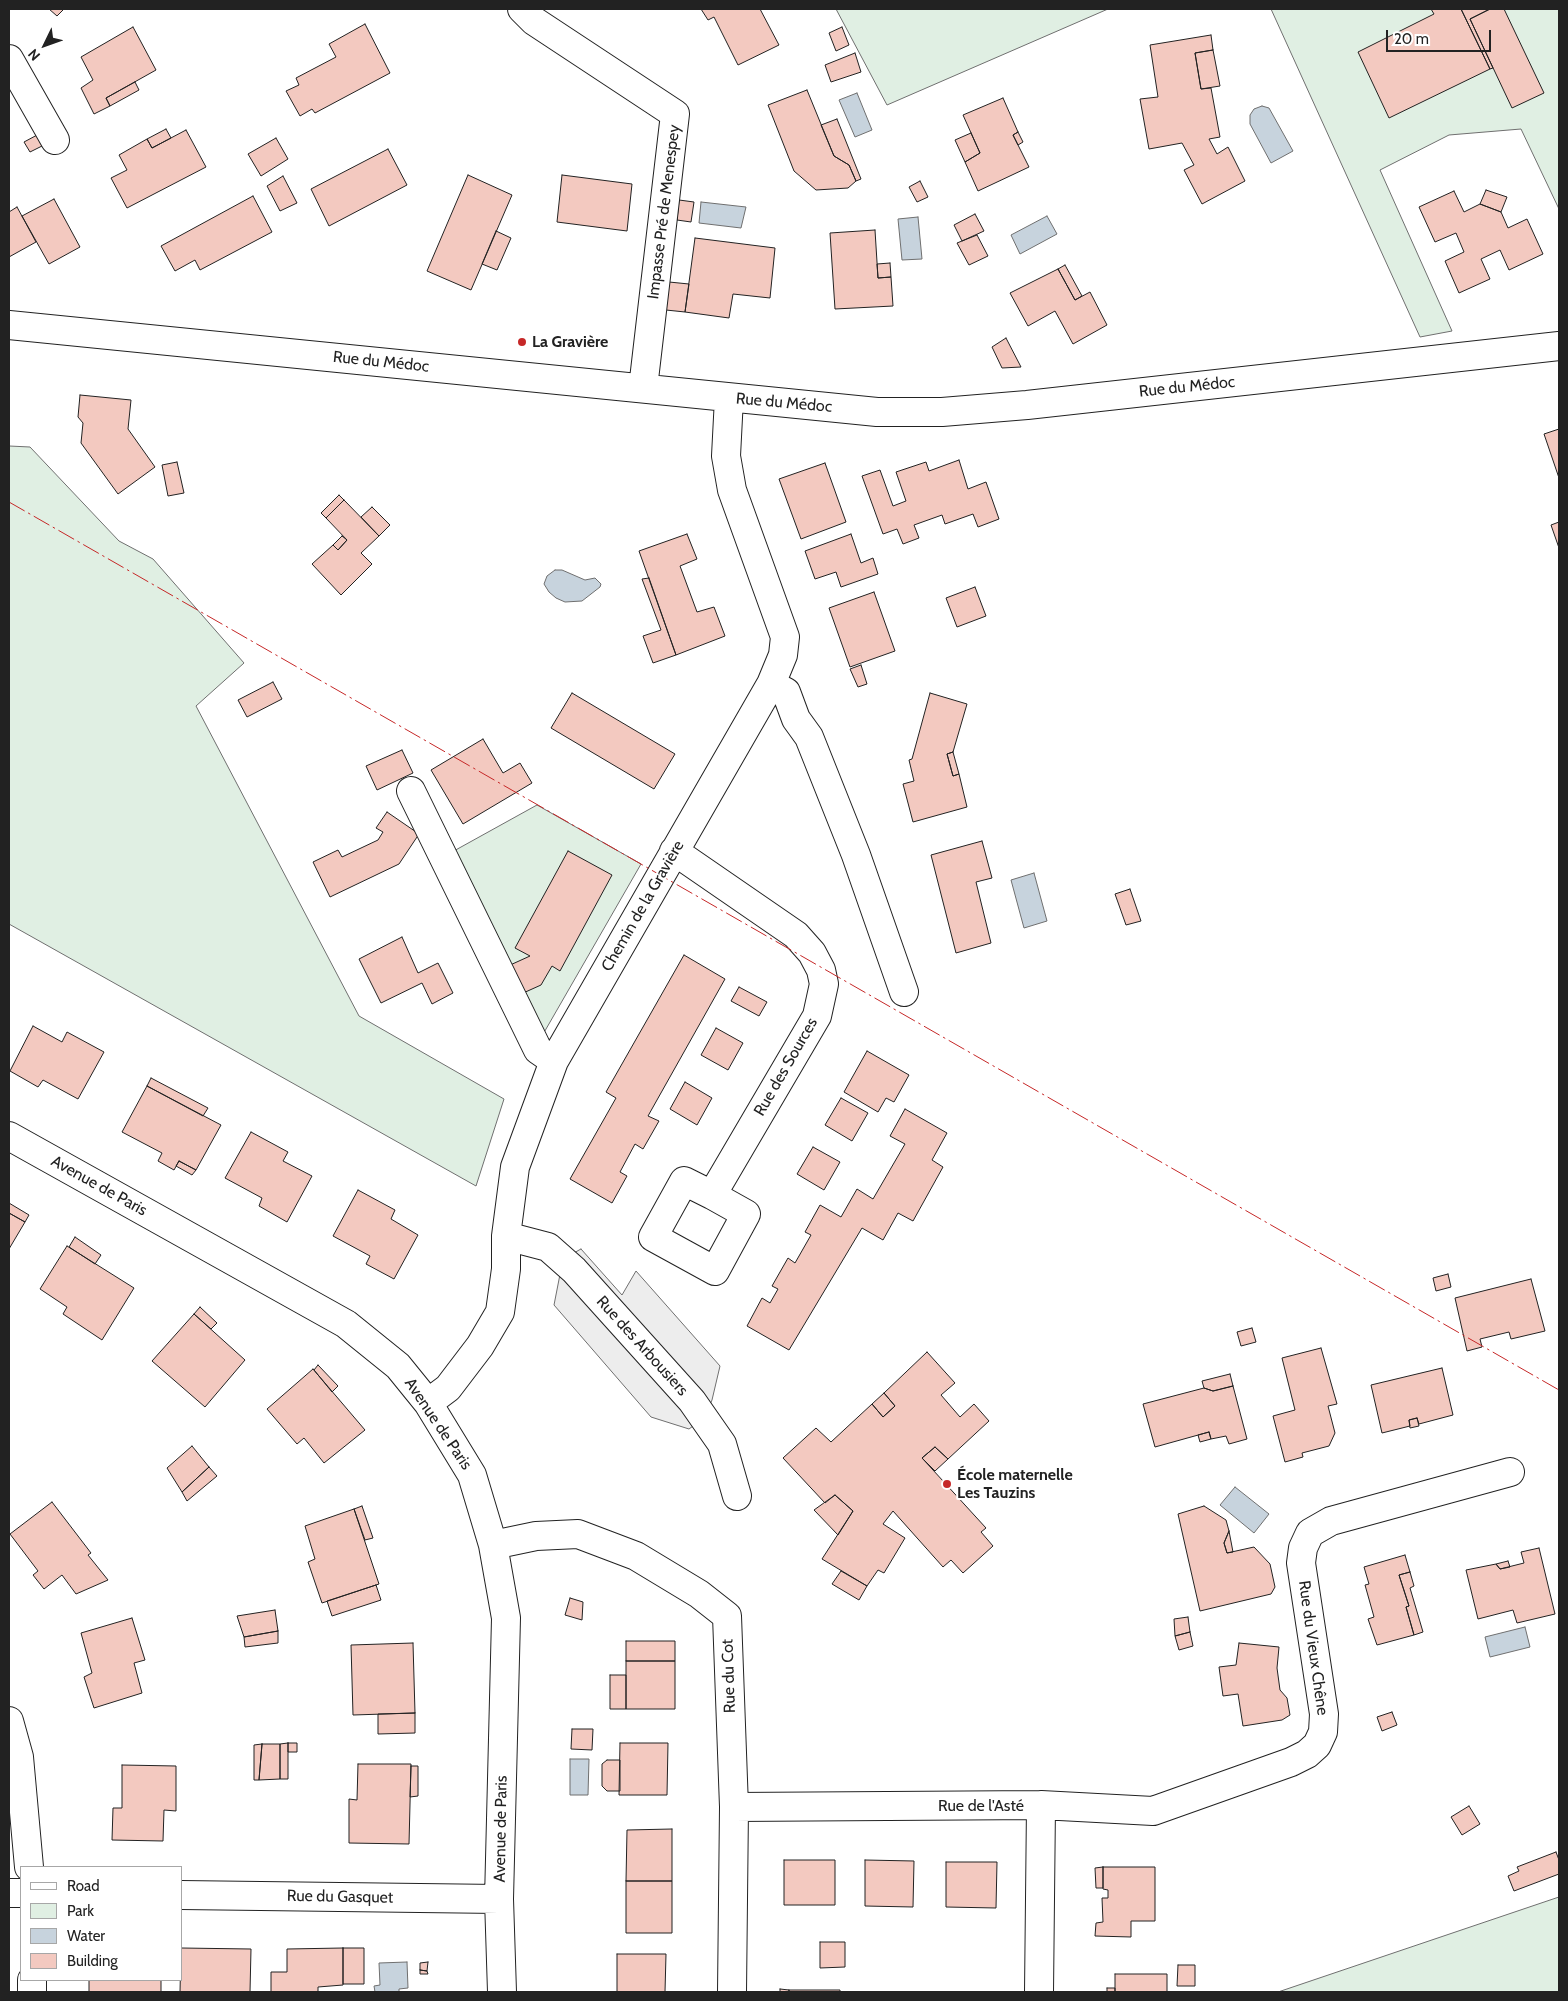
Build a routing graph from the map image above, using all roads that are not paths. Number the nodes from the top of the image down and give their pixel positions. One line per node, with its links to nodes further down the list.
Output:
1 (528, 15): 6 (street, Impasse Pré de Menespey)
2 (9, 59): 3 (street)
3 (55, 140)
4 (9, 325): 6 (street, Rue du Médoc)
5 (1559, 346): 7 (street, Rue du Médoc)
6 (643, 388): 7 (street, Rue du Médoc)
7 (729, 398): 8 (street, Chemin de la Gravière)
8 (771, 684): 10 (street, Chemin de la Gravière); 11 (street)
9 (411, 791): 12 (street)
10 (674, 851): 12 (street, Chemin de la Gravière); 14 (street, Rue des Sources)
11 (904, 992)
12 (554, 1061): 15 (street, Chemin de la Gravière)
13 (9, 1136): 16 (street, Avenue de Paris)
14 (712, 1195)
15 (506, 1236): 16 (street, Chemin de la Gravière); 18 (street, Rue des Arbousiers)
16 (428, 1403): 19 (street, Avenue de Paris)
17 (1510, 1472): 21 (street, Rue du Vieux Chêne)
18 (737, 1496)
19 (493, 1544): 22 (street, Rue du Cot); 25 (street, Avenue de Paris)
20 (9, 1721): 23 (street)
21 (1042, 1805): 22 (street, Rue de l'Asté); 28 (street, Rue de l'Asté)
22 (734, 1807): 27 (street, Rue du Cot)
23 (29, 1866)
24 (182, 1895): 25 (street, Rue du Gasquet)
25 (499, 1899): 26 (street, Avenue de Paris)
26 (502, 1992)
27 (732, 1992)
28 (1040, 1992)

